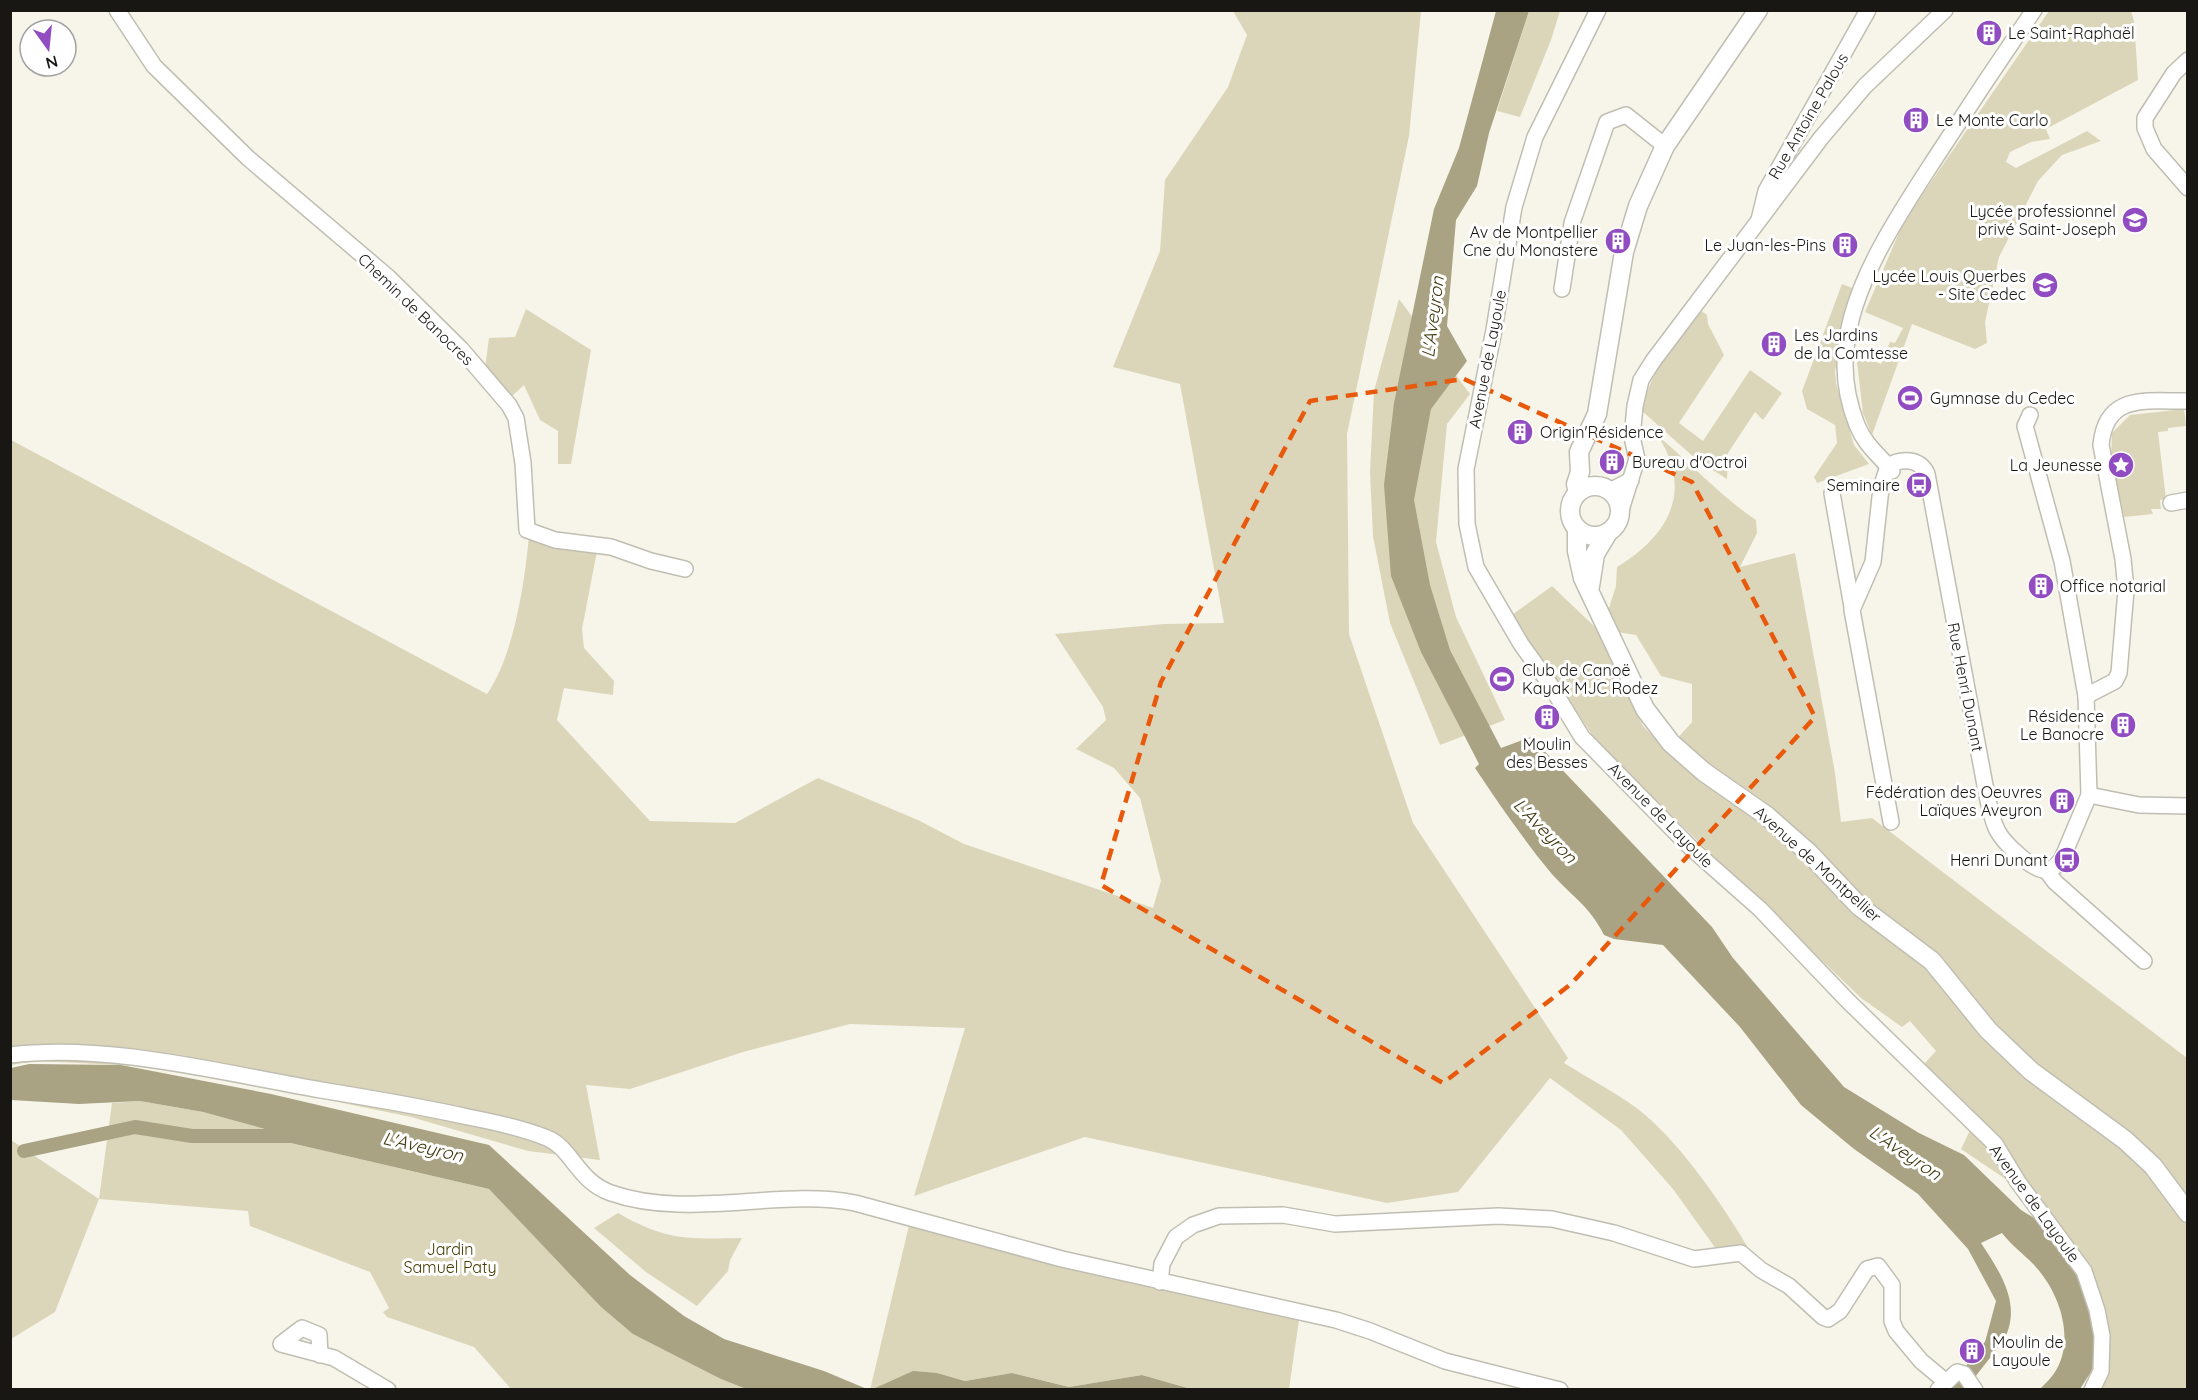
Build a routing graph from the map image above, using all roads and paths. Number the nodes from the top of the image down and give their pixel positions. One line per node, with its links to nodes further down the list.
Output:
1 (117, 10): 25 (street, Chemin de Banocres)
2 (1598, 10): 42 (street, Avenue de Layoule)
3 (1758, 10): 8 (main road)
4 (1868, 10): 10 (street, Rue Antoine Palous)
5 (1945, 10): 10 (street)
6 (2034, 10): 14 (street)
7 (2187, 60): 9 (street)
8 (1665, 146): 11 (street); 15 (main road)
9 (2187, 188)
10 (1758, 225): 16 (street)
11 (1562, 289)
12 (2187, 401): 28 (street)
13 (2030, 415): 28 (street)
14 (1889, 471): 27 (street); 32 (street, Rue Henri Dunant)
15 (1580, 472): 17 (main road); 18 (main road)
16 (1631, 480): 17 (street); 22 (street)
17 (1606, 489): 18 (main road); 22 (main road)
18 (1578, 492): 23 (main road)
19 (1832, 493): 27 (street)
20 (2187, 500): 21 (street)
21 (2171, 503)
22 (1620, 513): 24 (main road)
23 (1577, 530): 24 (main road); 26 (main road, Avenue de Montpellier)
24 (1607, 534): 26 (main road, Avenue de Montpellier)
25 (685, 569)
26 (1590, 588): 35 (main road, Avenue de Montpellier)
27 (1852, 610): 31 (street)
28 (2086, 696): 29 (street)
29 (2089, 795): 30 (street); 32 (street)
30 (2187, 806)
31 (1891, 822)
32 (2046, 870): 33 (street, Rue Henri Dunant)
33 (2144, 961)
34 (10, 1055): 36 (street)
35 (2187, 1213)
36 (1160, 1282): 39 (street); 41 (street)
37 (320, 1354): 40 (street)
38 (1970, 1382): 39 (street)
39 (1941, 1385)
40 (388, 1389)
41 (1560, 1389)
42 (2092, 1389)

